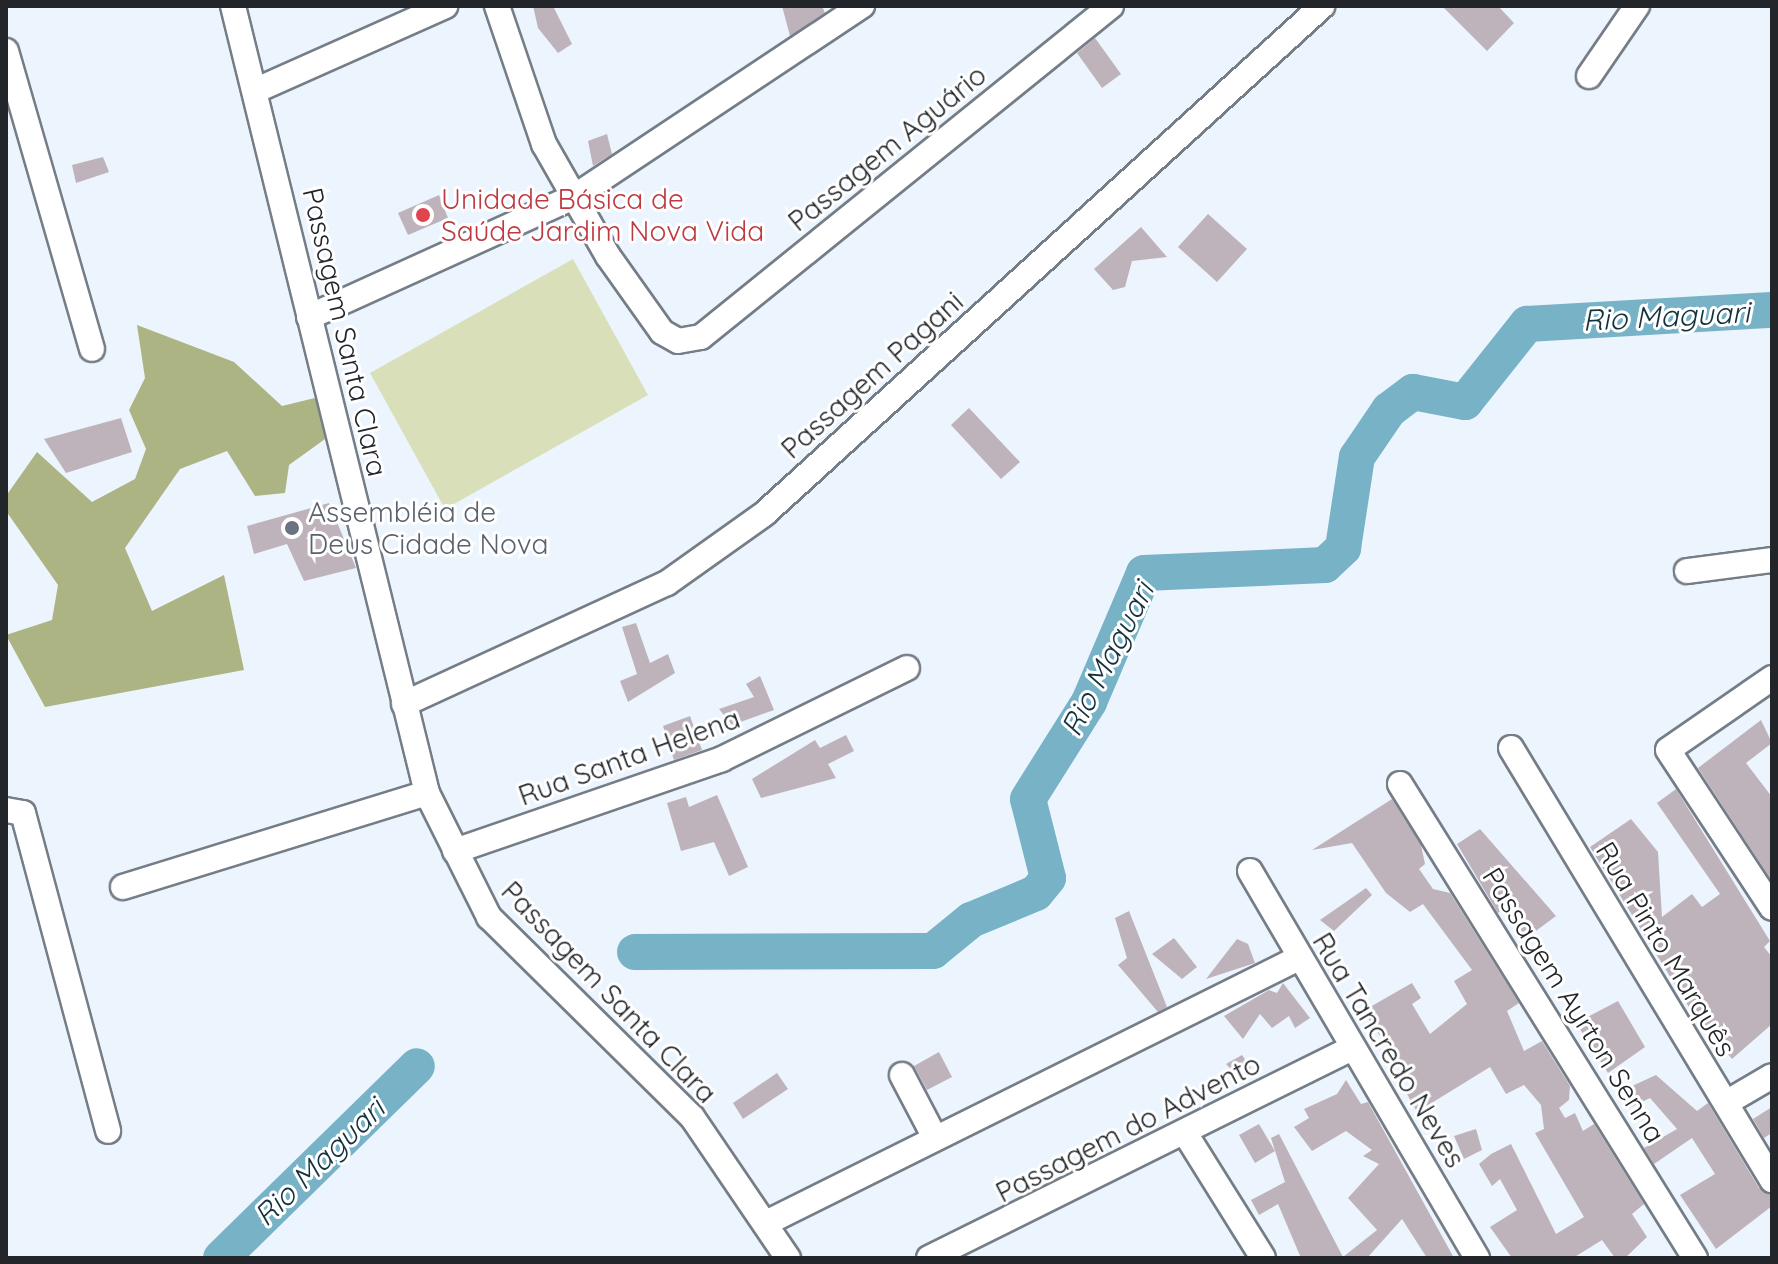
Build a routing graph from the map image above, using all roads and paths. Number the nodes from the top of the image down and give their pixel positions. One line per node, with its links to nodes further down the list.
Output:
1 (233, 6): 10 (street, Passagem Santa Clara)
2 (445, 6): 10 (street)
3 (497, 6): 11 (street)
4 (862, 6): 11 (street)
5 (1111, 6): 11 (street, Passagem Aguário)
6 (1322, 6): 18 (street, Passagem Pagani)
7 (1637, 6): 9 (street)
8 (6, 51): 13 (street)
9 (1589, 76)
10 (259, 89): 12 (street, Passagem Santa Clara)
11 (574, 197): 12 (street)
12 (309, 317): 18 (street, Passagem Santa Clara)
13 (92, 349)
14 (1772, 560): 15 (street)
15 (1687, 571)
16 (907, 668): 23 (street, Rua Santa Helena)
17 (1772, 678): 26 (street)
18 (404, 704): 21 (street, Passagem Santa Clara)
19 (1511, 748): 31 (street, Rua Pinto Marquês)
20 (1400, 784): 42 (street, Passagem Ayrton Senna)
21 (427, 793): 23 (street, Passagem Santa Clara); 25 (street)
22 (6, 810): 32 (street)
23 (455, 851): 36 (street, Passagem Santa Clara)
24 (1250, 871): 27 (street, Rua Tancredo Neves)
25 (123, 887)
26 (1772, 908)
27 (1299, 958): 28 (street, Rua Tancredo Neves); 34 (street)
28 (1352, 1048): 33 (street, Passagem do Advento); 41 (street, Rua Tancredo Neves)
29 (902, 1075): 34 (street)
30 (1772, 1076): 31 (street)
31 (1726, 1103): 35 (street, Rua Pinto Marquês)
32 (108, 1131)
33 (1185, 1133): 37 (street, Passagem do Advento); 40 (street)
34 (934, 1136): 36 (street)
35 (1772, 1180)
36 (766, 1223): 38 (street, Passagem Santa Clara)
37 (974, 1249): 39 (street, Passagem do Advento)
38 (788, 1258)
39 (929, 1258)
40 (1263, 1258)
41 (1477, 1258)
42 (1695, 1258)

